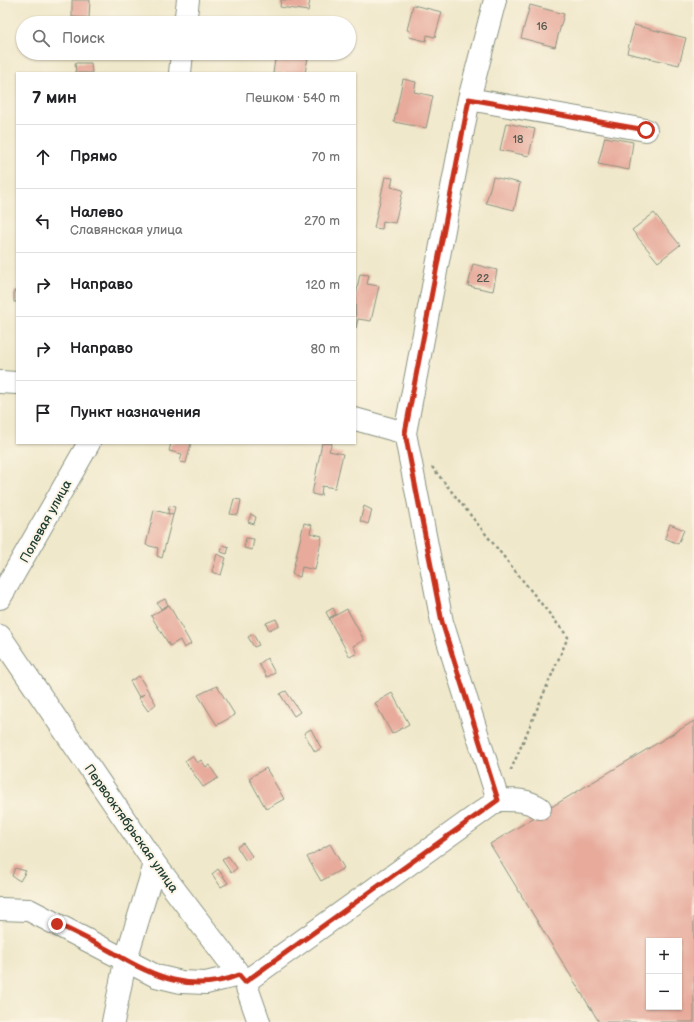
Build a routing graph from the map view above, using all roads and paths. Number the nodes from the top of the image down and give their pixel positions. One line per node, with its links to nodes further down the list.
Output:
1 (188, 0): 3 (street)
2 (495, 0): 6 (street)
3 (186, 16)
4 (181, 60): 5 (street)
5 (180, 72)
6 (469, 99): 7 (street); 11 (street)
7 (646, 130)
8 (0, 382): 9 (street)
9 (16, 383)
10 (356, 419): 11 (street)
11 (405, 433): 16 (street)
12 (88, 444): 14 (street, Полевая улица)
13 (430, 464): 16 (path)
14 (0, 598)
15 (0, 636): 18 (street, Первооктябрьская улица)
16 (498, 800): 17 (street); 21 (street)
17 (540, 808)
18 (155, 864): 20 (street); 21 (street, Первооктябрьская улица)
19 (0, 910): 20 (street)
20 (125, 962): 21 (street); 22 (street)
21 (242, 979): 23 (street, Первооктябрьская улица)
22 (113, 1022)
23 (259, 1022)

